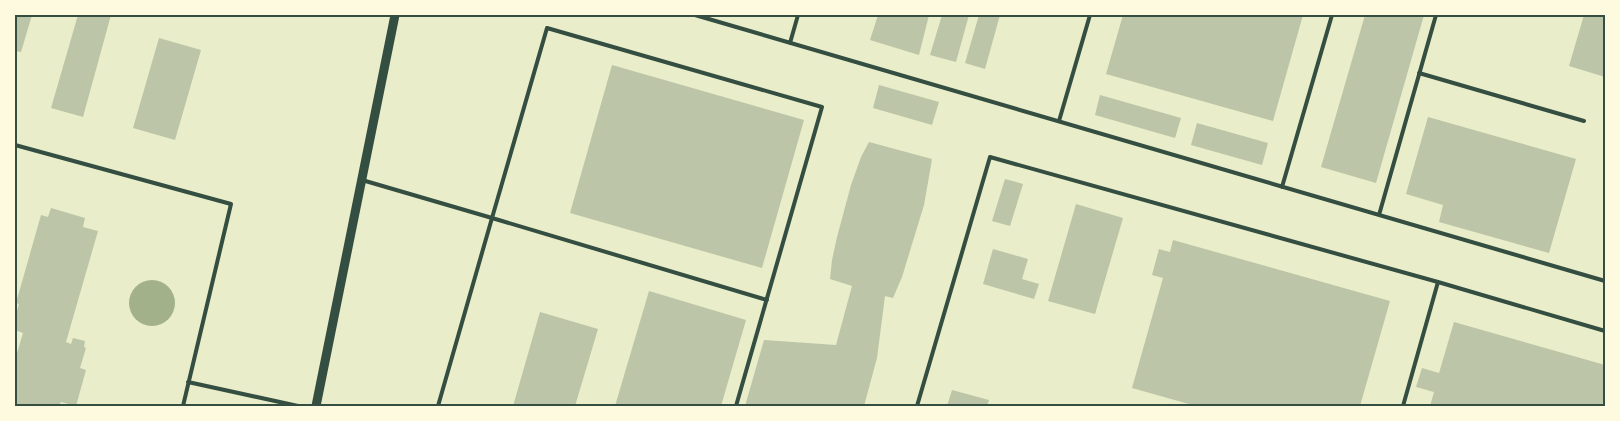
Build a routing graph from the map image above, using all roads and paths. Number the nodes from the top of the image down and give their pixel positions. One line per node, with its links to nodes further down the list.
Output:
1 (394, 15): 12 (street)
2 (695, 15): 7 (lane)
3 (798, 15): 7 (lane)
4 (1090, 15): 9 (lane)
5 (1332, 15): 13 (lane)
6 (1436, 15): 8 (lane)
7 (790, 43): 9 (lane)
8 (1419, 73): 10 (lane); 14 (lane)
9 (1059, 121): 13 (lane)
10 (1584, 121)
11 (15, 144): 20 (lane)
12 (362, 180): 15 (lane); 23 (street)
13 (1282, 187): 14 (lane)
14 (1380, 215): 16 (lane)
15 (492, 218): 18 (lane); 18 (lane); 24 (lane)
16 (1605, 281)
17 (1438, 282): 19 (lane); 26 (lane); 27 (lane)
18 (767, 300): 25 (lane)
19 (1605, 331)
20 (188, 382): 21 (lane); 22 (lane)
21 (183, 406)
22 (298, 406)
23 (316, 406)
24 (438, 406)
25 (736, 406)
26 (916, 406)
27 (1403, 406)

